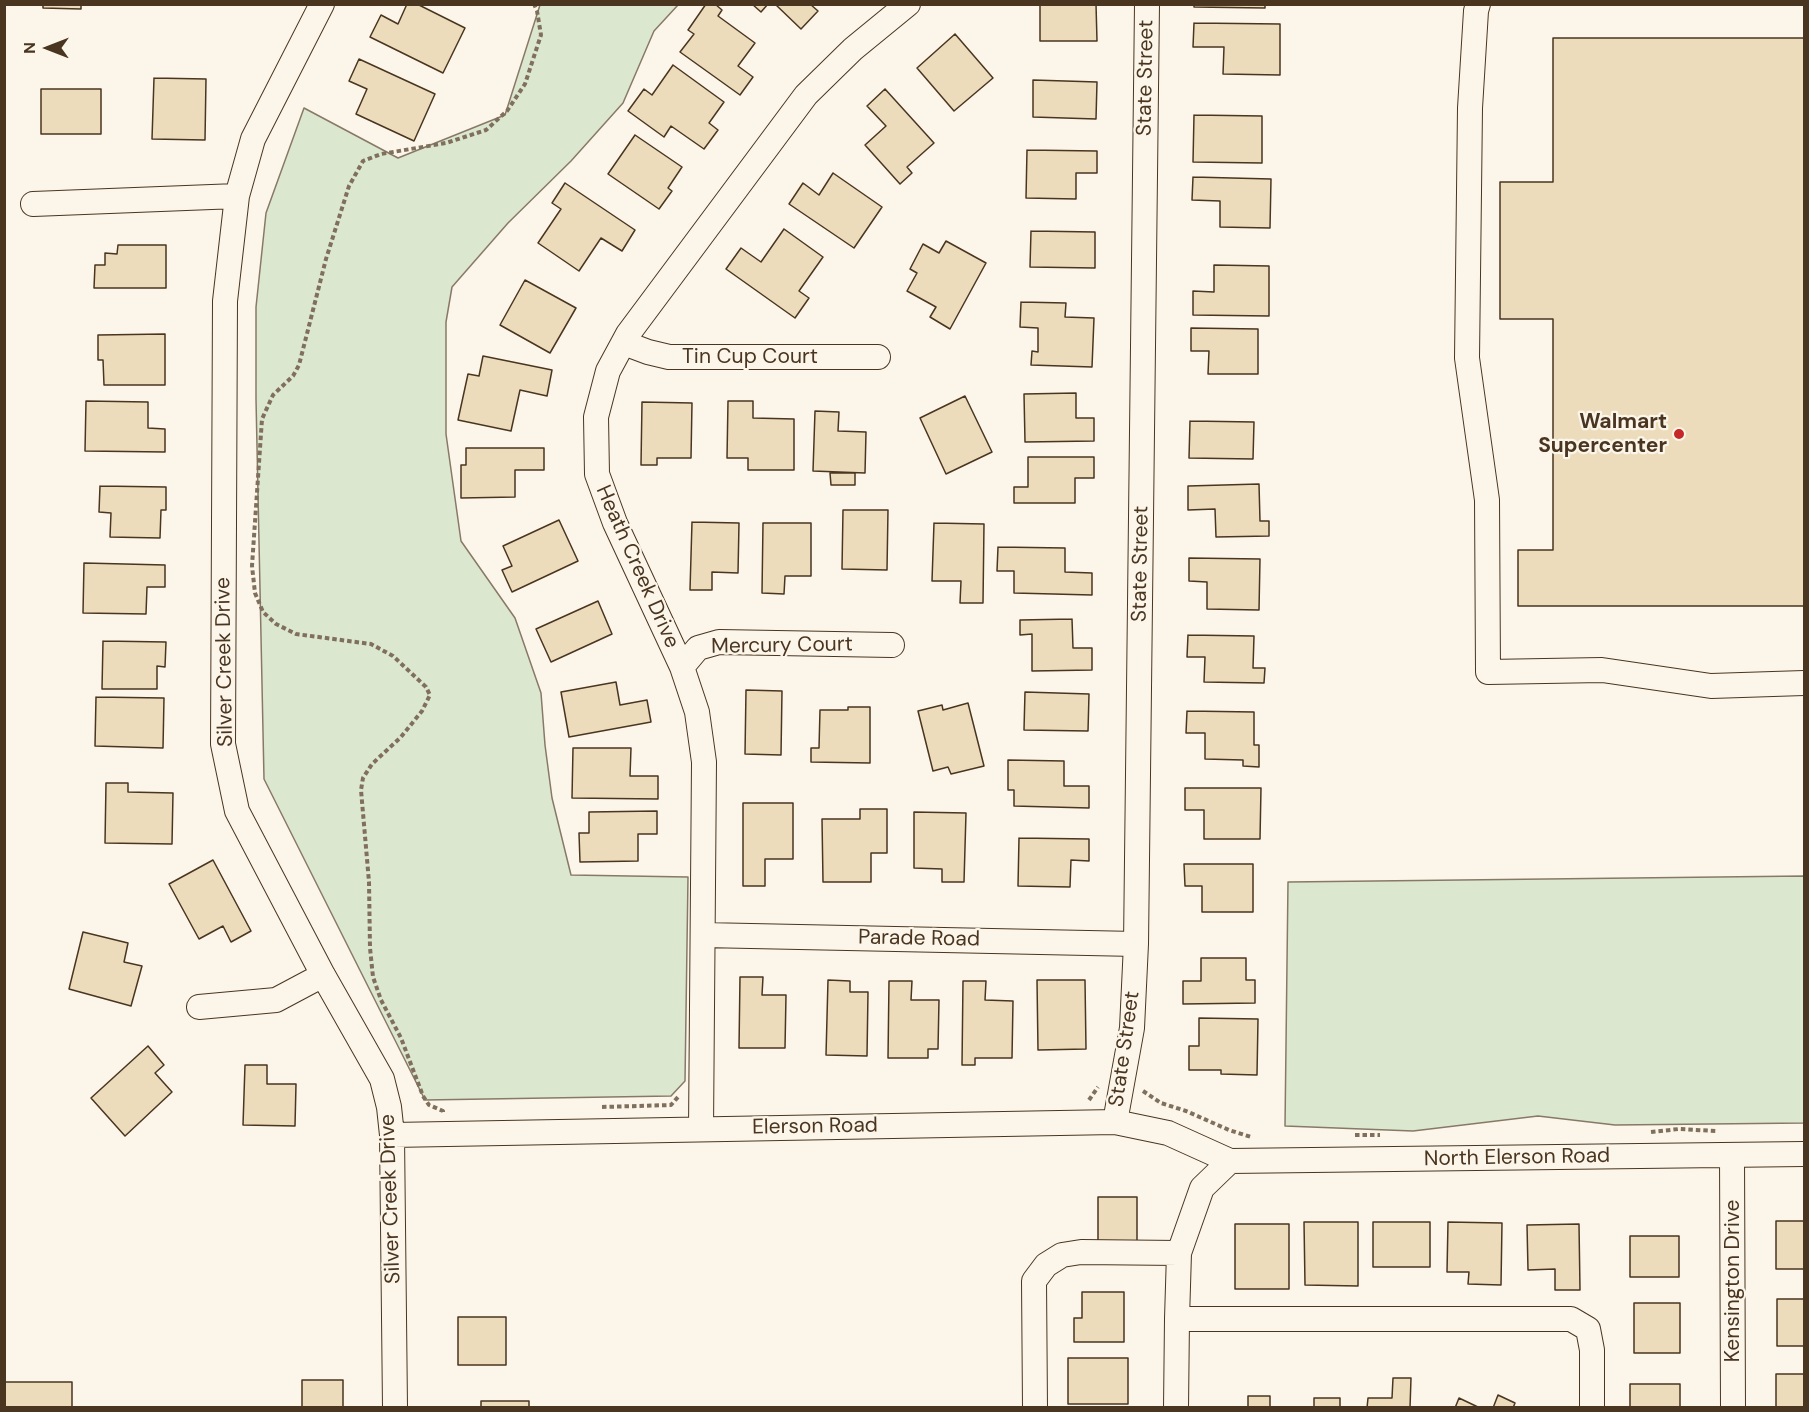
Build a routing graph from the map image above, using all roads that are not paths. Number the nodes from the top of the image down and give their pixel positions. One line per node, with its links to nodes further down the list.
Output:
1 (322, 4): 5 (street, Silver Creek Drive)
2 (908, 4): 7 (street, Heath Creek Drive)
3 (1147, 4): 13 (street, State Street)
4 (1478, 4): 11 (street)
5 (237, 196): 6 (street); 14 (street, Silver Creek Drive)
6 (33, 204)
7 (624, 343): 8 (street, Tin Cup Court); 10 (street, Heath Creek Drive)
8 (878, 357)
9 (892, 645): 10 (street, Mercury Court)
10 (682, 668): 12 (street, Heath Creek Drive)
11 (1804, 683)
12 (703, 935): 13 (street, Parade Road); 17 (street, Heath Creek Drive)
13 (1136, 944): 16 (street, State Street)
14 (324, 975): 15 (street); 18 (street, Silver Creek Drive)
15 (199, 1007)
16 (1115, 1122): 17 (street, Elerson Road); 21 (street, Elerson Road)
17 (701, 1129): 18 (street, Elerson Road)
18 (392, 1135): 24 (street, Silver Creek Drive)
19 (1804, 1154): 20 (street, North Elerson Road)
20 (1732, 1155): 21 (street, North Elerson Road); 28 (street, Kensington Drive)
21 (1230, 1161): 22 (street)
22 (1179, 1253): 23 (street); 25 (street)
23 (1177, 1319): 26 (street); 27 (street)
24 (395, 1407)
25 (1035, 1407)
26 (1176, 1407)
27 (1592, 1407)
28 (1733, 1407)

